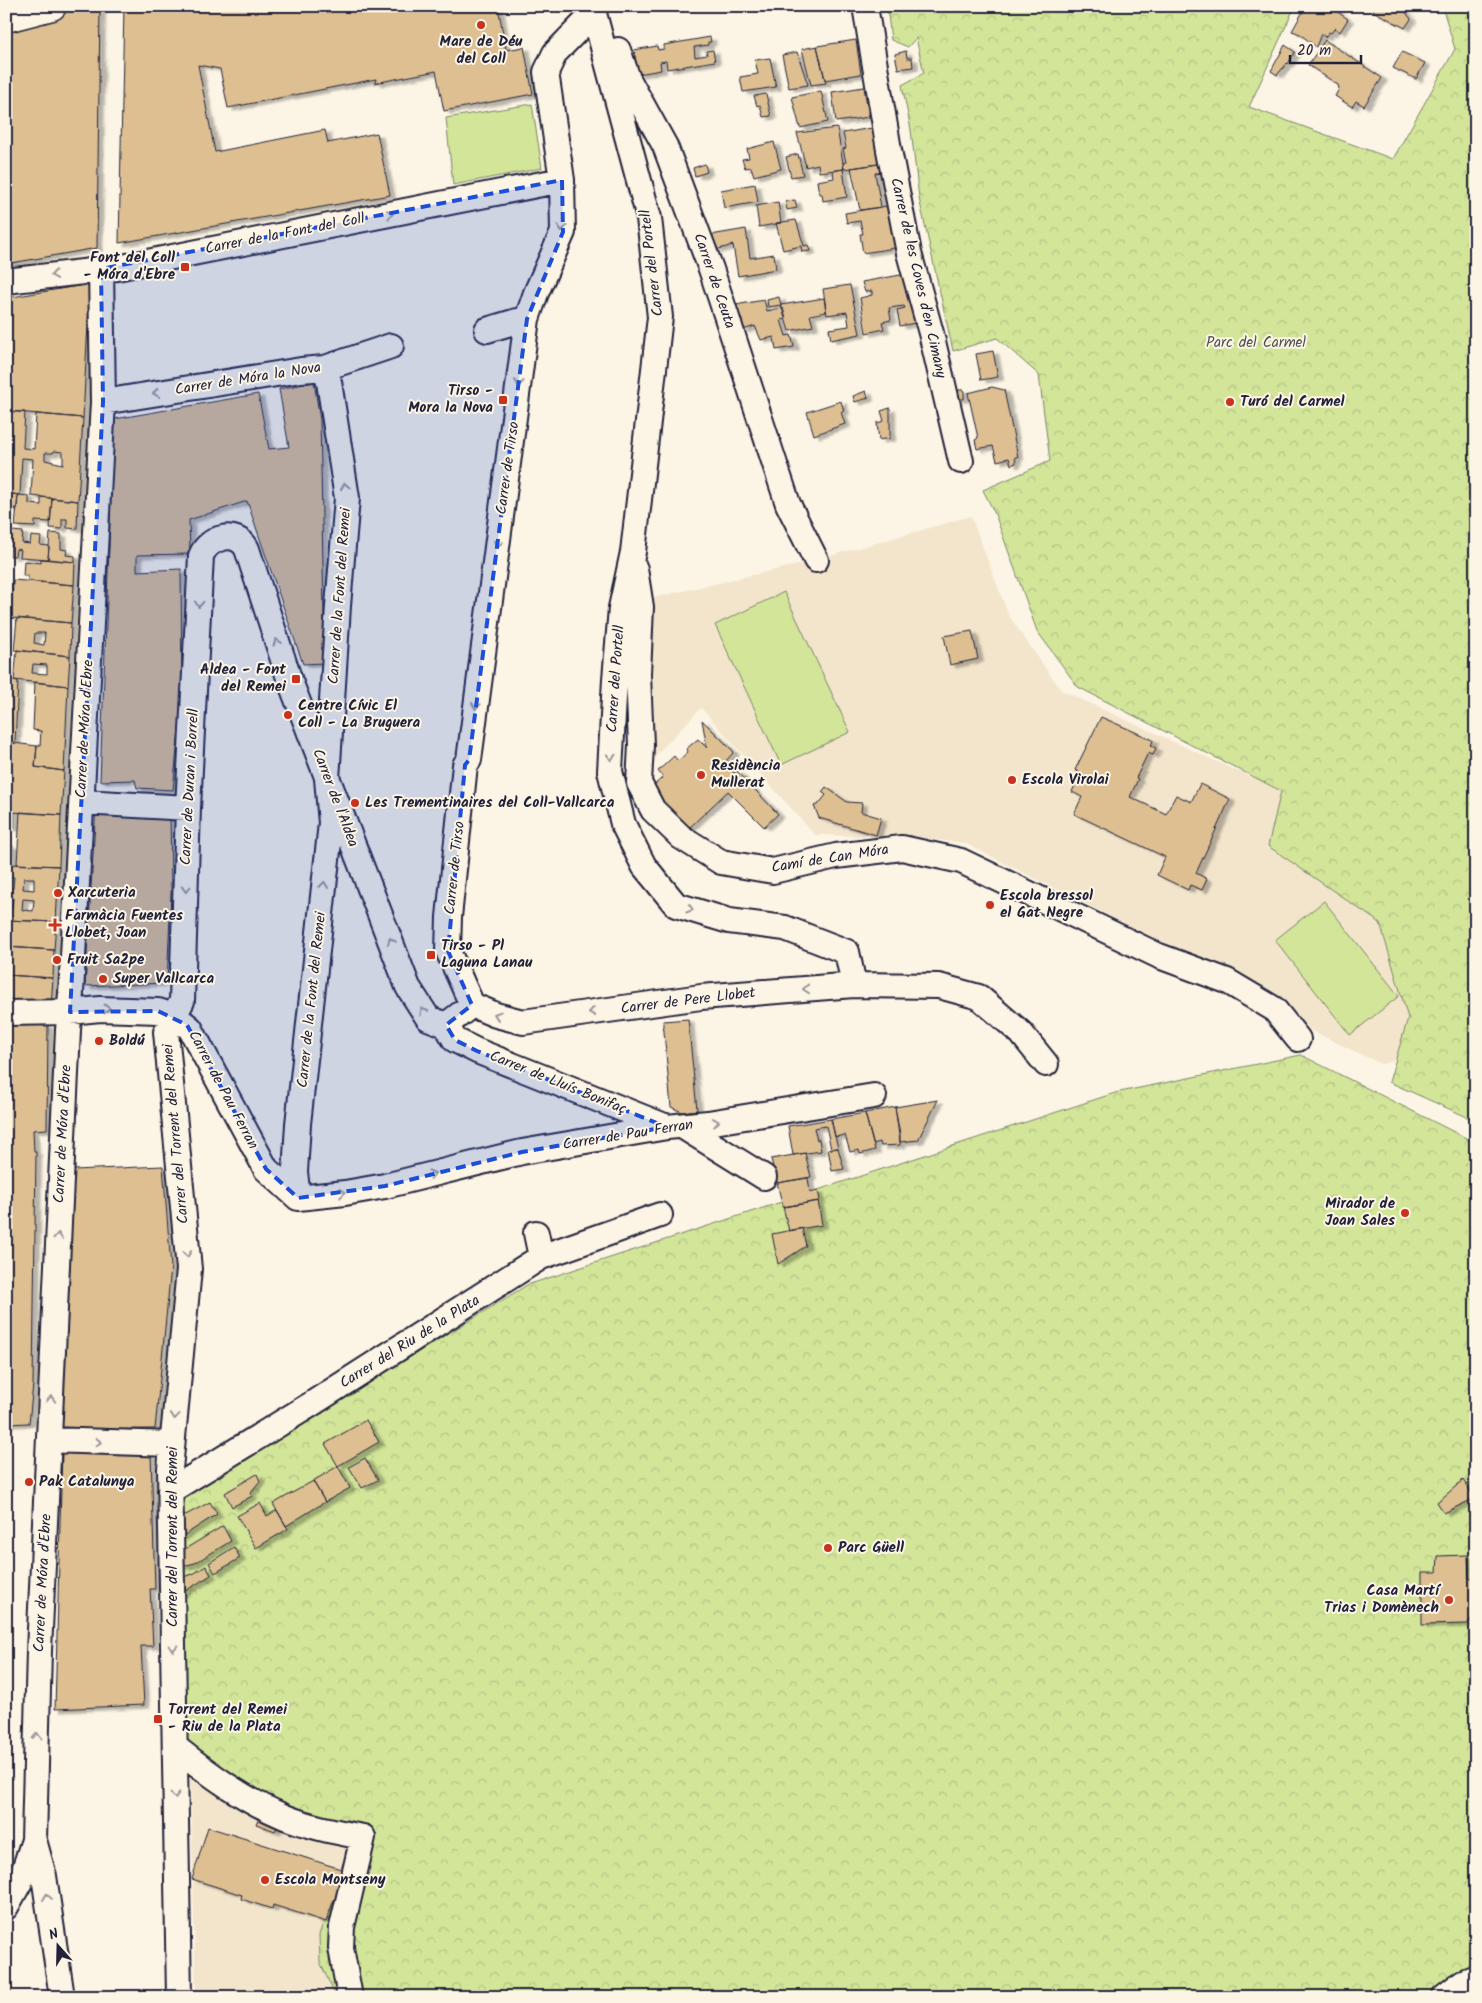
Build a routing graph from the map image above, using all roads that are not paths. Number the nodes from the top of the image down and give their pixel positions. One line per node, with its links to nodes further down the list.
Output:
1 (52, 6): 4 (street)
2 (865, 6): 13 (street, Carrer de les Coves d'en Cimany)
3 (596, 9): 5 (street, Carrer de Tirso); 14 (street, Carrer del Portell); 16 (street, Carrer de Ceuta)
4 (6, 18)
5 (562, 180): 6 (street, Carrer de la Font del Coll, one-way to 5); 21 (street, Carrer de Tirso, one-way to 21)
6 (101, 268): 7 (street, Carrer de la Font del Coll, one-way to 7); 12 (street, Carrer de Móra d'Ebre)
7 (6, 281)
8 (517, 321): 9 (street)
9 (487, 330)
10 (391, 346): 11 (street, Carrer de Móra la Nova)
11 (325, 368): 12 (street, Carrer de Móra la Nova, one-way to 12); 17 (street, Carrer de la Font del Remei, one-way to 11)
12 (103, 402): 18 (street, Carrer de Móra d'Ebre)
13 (961, 461)
14 (633, 552): 20 (street, Carrer del Portell, one-way to 20); 26 (street, Camí de Can Móra)
15 (201, 556): 17 (street, Carrer de l'Aldea, one-way to 15); 19 (street, Carrer de Duran i Borrell, one-way to 19)
16 (816, 560)
17 (327, 779): 25 (street, Carrer de l'Aldea, one-way to 17); 31 (street, Carrer de la Font del Remei, one-way to 17)
18 (82, 802): 19 (street); 23 (street, Carrer de Móra d'Ebre)
19 (188, 808): 24 (street, Carrer de Duran i Borrell, one-way to 24)
20 (854, 985): 21 (street, Carrer de Pere Llobet, one-way to 21); 27 (street)
21 (472, 1005): 25 (street)
22 (6, 1012): 23 (street)
23 (70, 1012): 24 (street, one-way to 24); 35 (street, Carrer de Móra d'Ebre, one-way to 23)
24 (175, 1016): 31 (street, Carrer de Pau Ferran); 36 (street, Carrer del Torrent del Remei, one-way to 36)
25 (446, 1025): 29 (street, Carrer de Lluís Bonifaç)
26 (1298, 1039)
27 (1046, 1064)
28 (874, 1096): 29 (street, Carrer de Pau Ferran, one-way to 28)
29 (675, 1127): 30 (street, Carrer de Lluís Bonifaç); 31 (street, Carrer de Pau Ferran, one-way to 29)
30 (764, 1177)
31 (298, 1198)
32 (660, 1215): 34 (street, Carrer del Riu de la Plata)
33 (536, 1233): 34 (street)
34 (541, 1257): 37 (street, Carrer del Riu de la Plata)
35 (49, 1440): 36 (street, one-way to 36); 39 (street, Carrer de Móra d'Ebre, one-way to 35)
36 (172, 1444): 37 (street, Carrer del Torrent del Remei)
37 (170, 1490): 38 (street, Carrer del Torrent del Remei, one-way to 38)
38 (175, 1747): 41 (street, Carrer del Torrent del Remei, one-way to 41); 46 (street)
39 (34, 1840): 40 (street); 43 (street, Carrer de Móra d'Ebre, one-way to 39)
40 (6, 1907)
41 (179, 1972): 44 (street); 45 (street, Carrer del Torrent del Remei)
42 (1476, 1977): 47 (street)
43 (62, 1997)
44 (168, 1997)
45 (179, 1997)
46 (350, 1997)
47 (1444, 1997)

